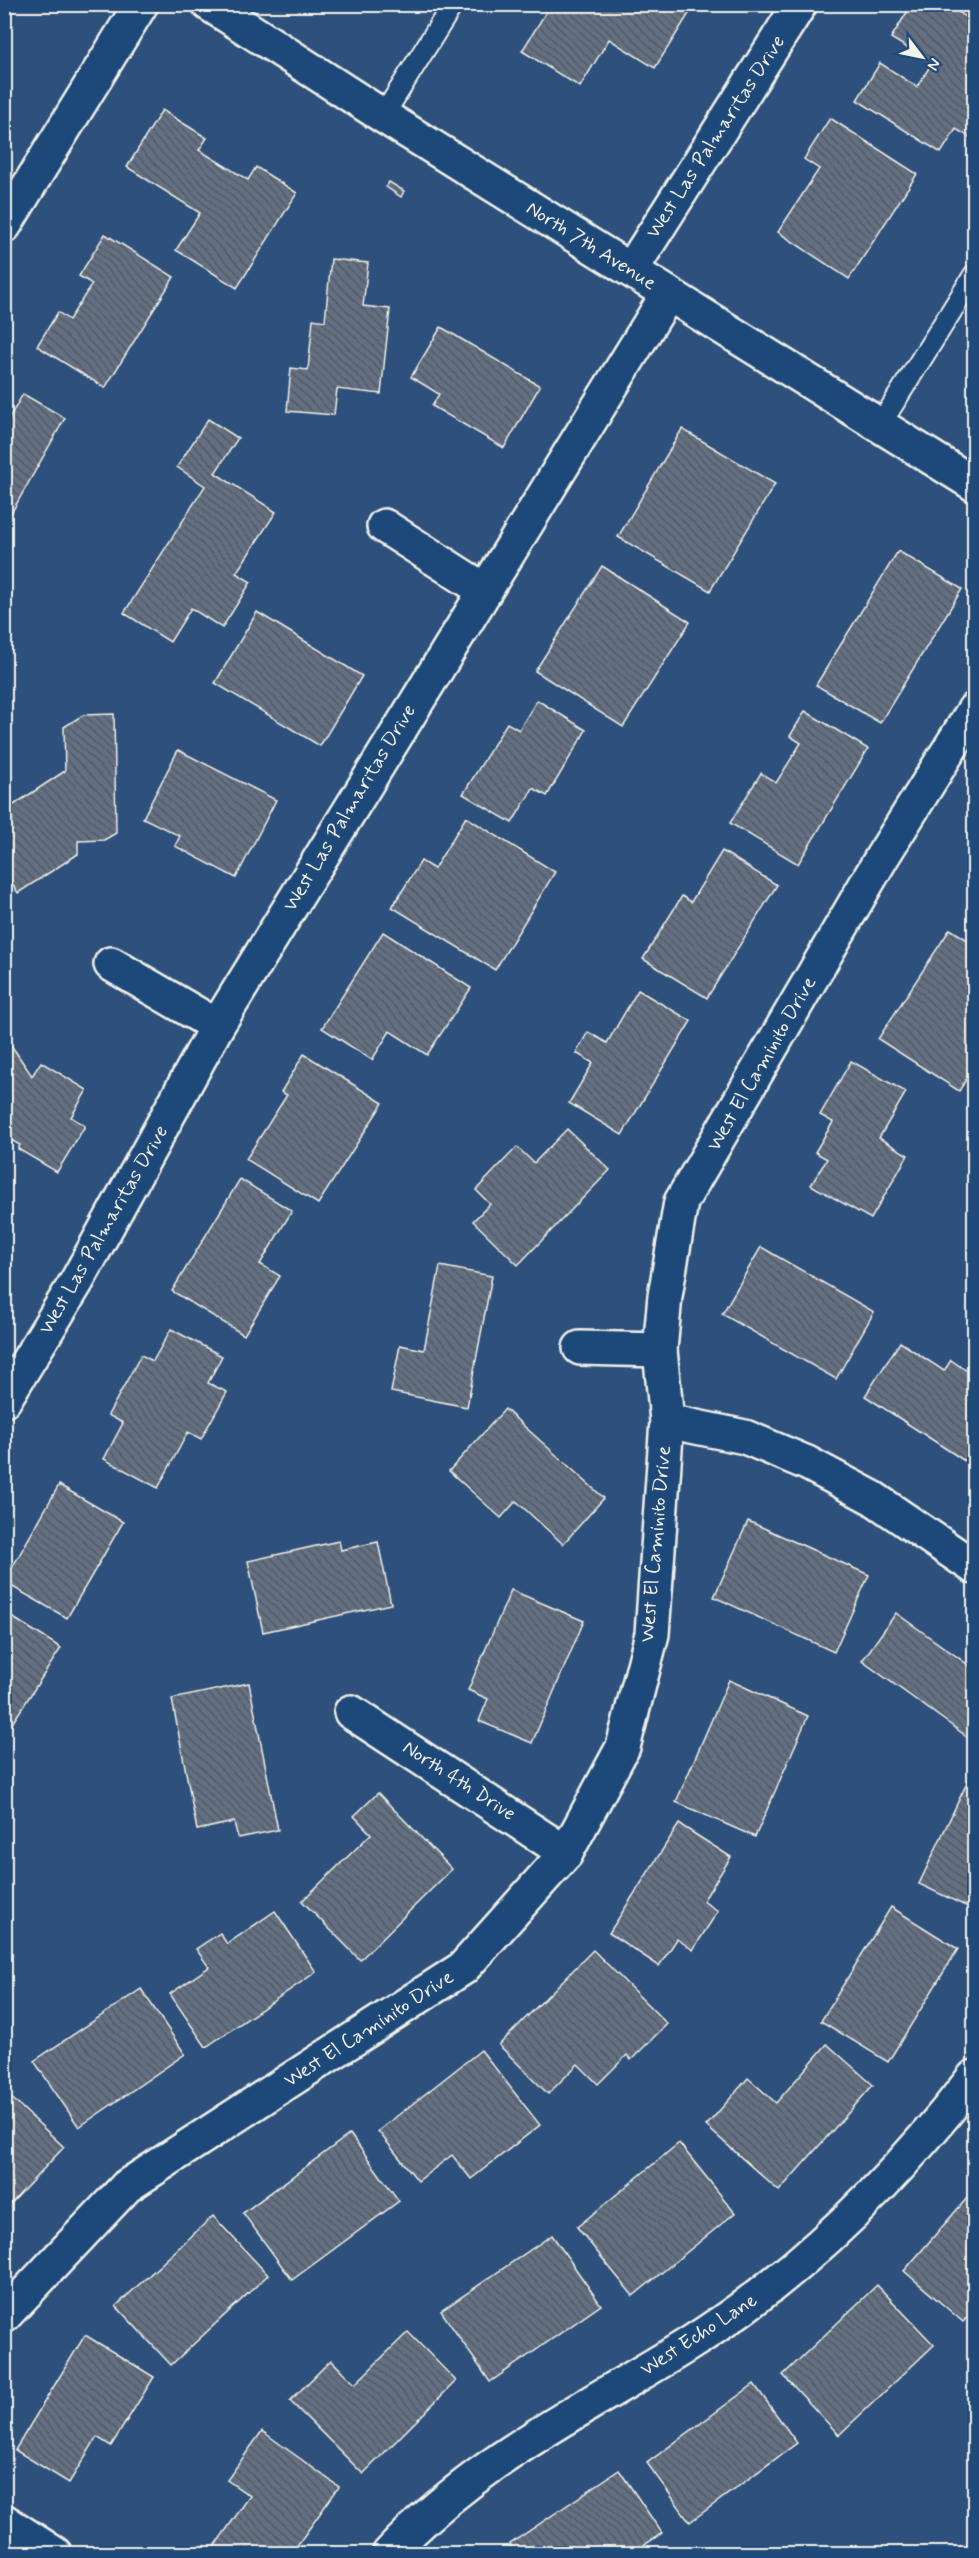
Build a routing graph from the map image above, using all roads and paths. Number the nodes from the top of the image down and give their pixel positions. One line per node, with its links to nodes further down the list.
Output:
1 (141, 4): 6 (street)
2 (209, 4): 5 (street, North 7th Avenue)
3 (453, 4): 5 (lane)
4 (800, 4): 7 (street, West Las Palmaritas Drive)
5 (383, 116): 7 (street, North 7th Avenue)
6 (4, 226)
7 (631, 270): 9 (street, North 7th Avenue)
8 (975, 275): 10 (lane)
9 (668, 294): 10 (street, North 7th Avenue); 13 (street, West Las Palmaritas Drive)
10 (880, 424): 11 (street, North 7th Avenue)
11 (975, 484)
12 (384, 526): 13 (street)
13 (484, 590): 16 (street, West Las Palmaritas Drive)
14 (975, 710): 18 (street, West El Caminito Drive)
15 (111, 964): 16 (street)
16 (217, 1026): 19 (street, West Las Palmaritas Drive)
17 (580, 1348): 18 (street)
18 (660, 1350): 20 (street, West El Caminito Drive)
19 (4, 1400)
20 (667, 1421): 21 (street); 23 (street, West El Caminito Drive)
21 (975, 1566)
22 (351, 1712): 23 (street, North 4th Drive)
23 (566, 1852): 25 (street, West El Caminito Drive)
24 (975, 2077): 28 (street, West Echo Lane)
25 (4, 2316)
26 (4, 2521): 27 (street)
27 (55, 2553)
28 (389, 2553)

